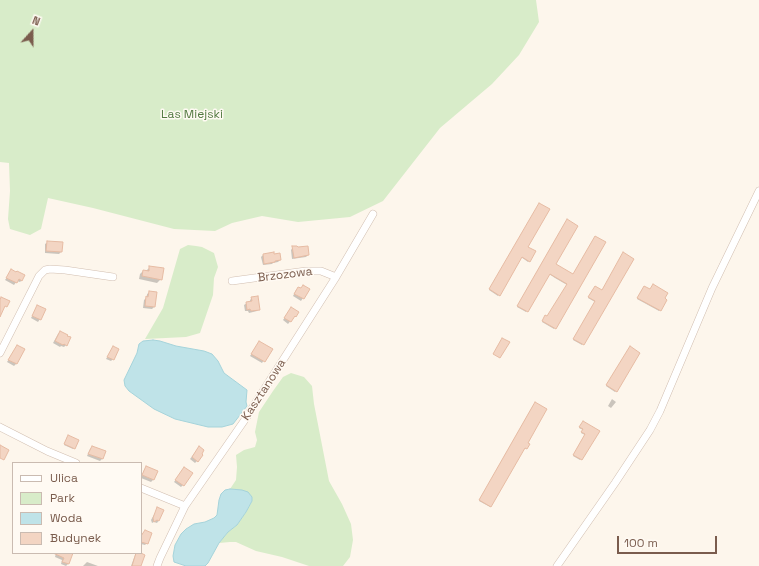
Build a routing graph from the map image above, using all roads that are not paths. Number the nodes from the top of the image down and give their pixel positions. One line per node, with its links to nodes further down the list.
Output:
1 (759, 191): 12 (street)
2 (373, 214): 4 (street, Kasztanowa)
3 (113, 277): 6 (street)
4 (336, 277): 5 (street, Brzozowa); 10 (street, Kasztanowa)
5 (232, 281)
6 (0, 353)
7 (0, 427): 8 (street)
8 (73, 462)
9 (142, 488): 10 (street)
10 (185, 506): 11 (street, Kasztanowa)
11 (157, 566)
12 (557, 566)

